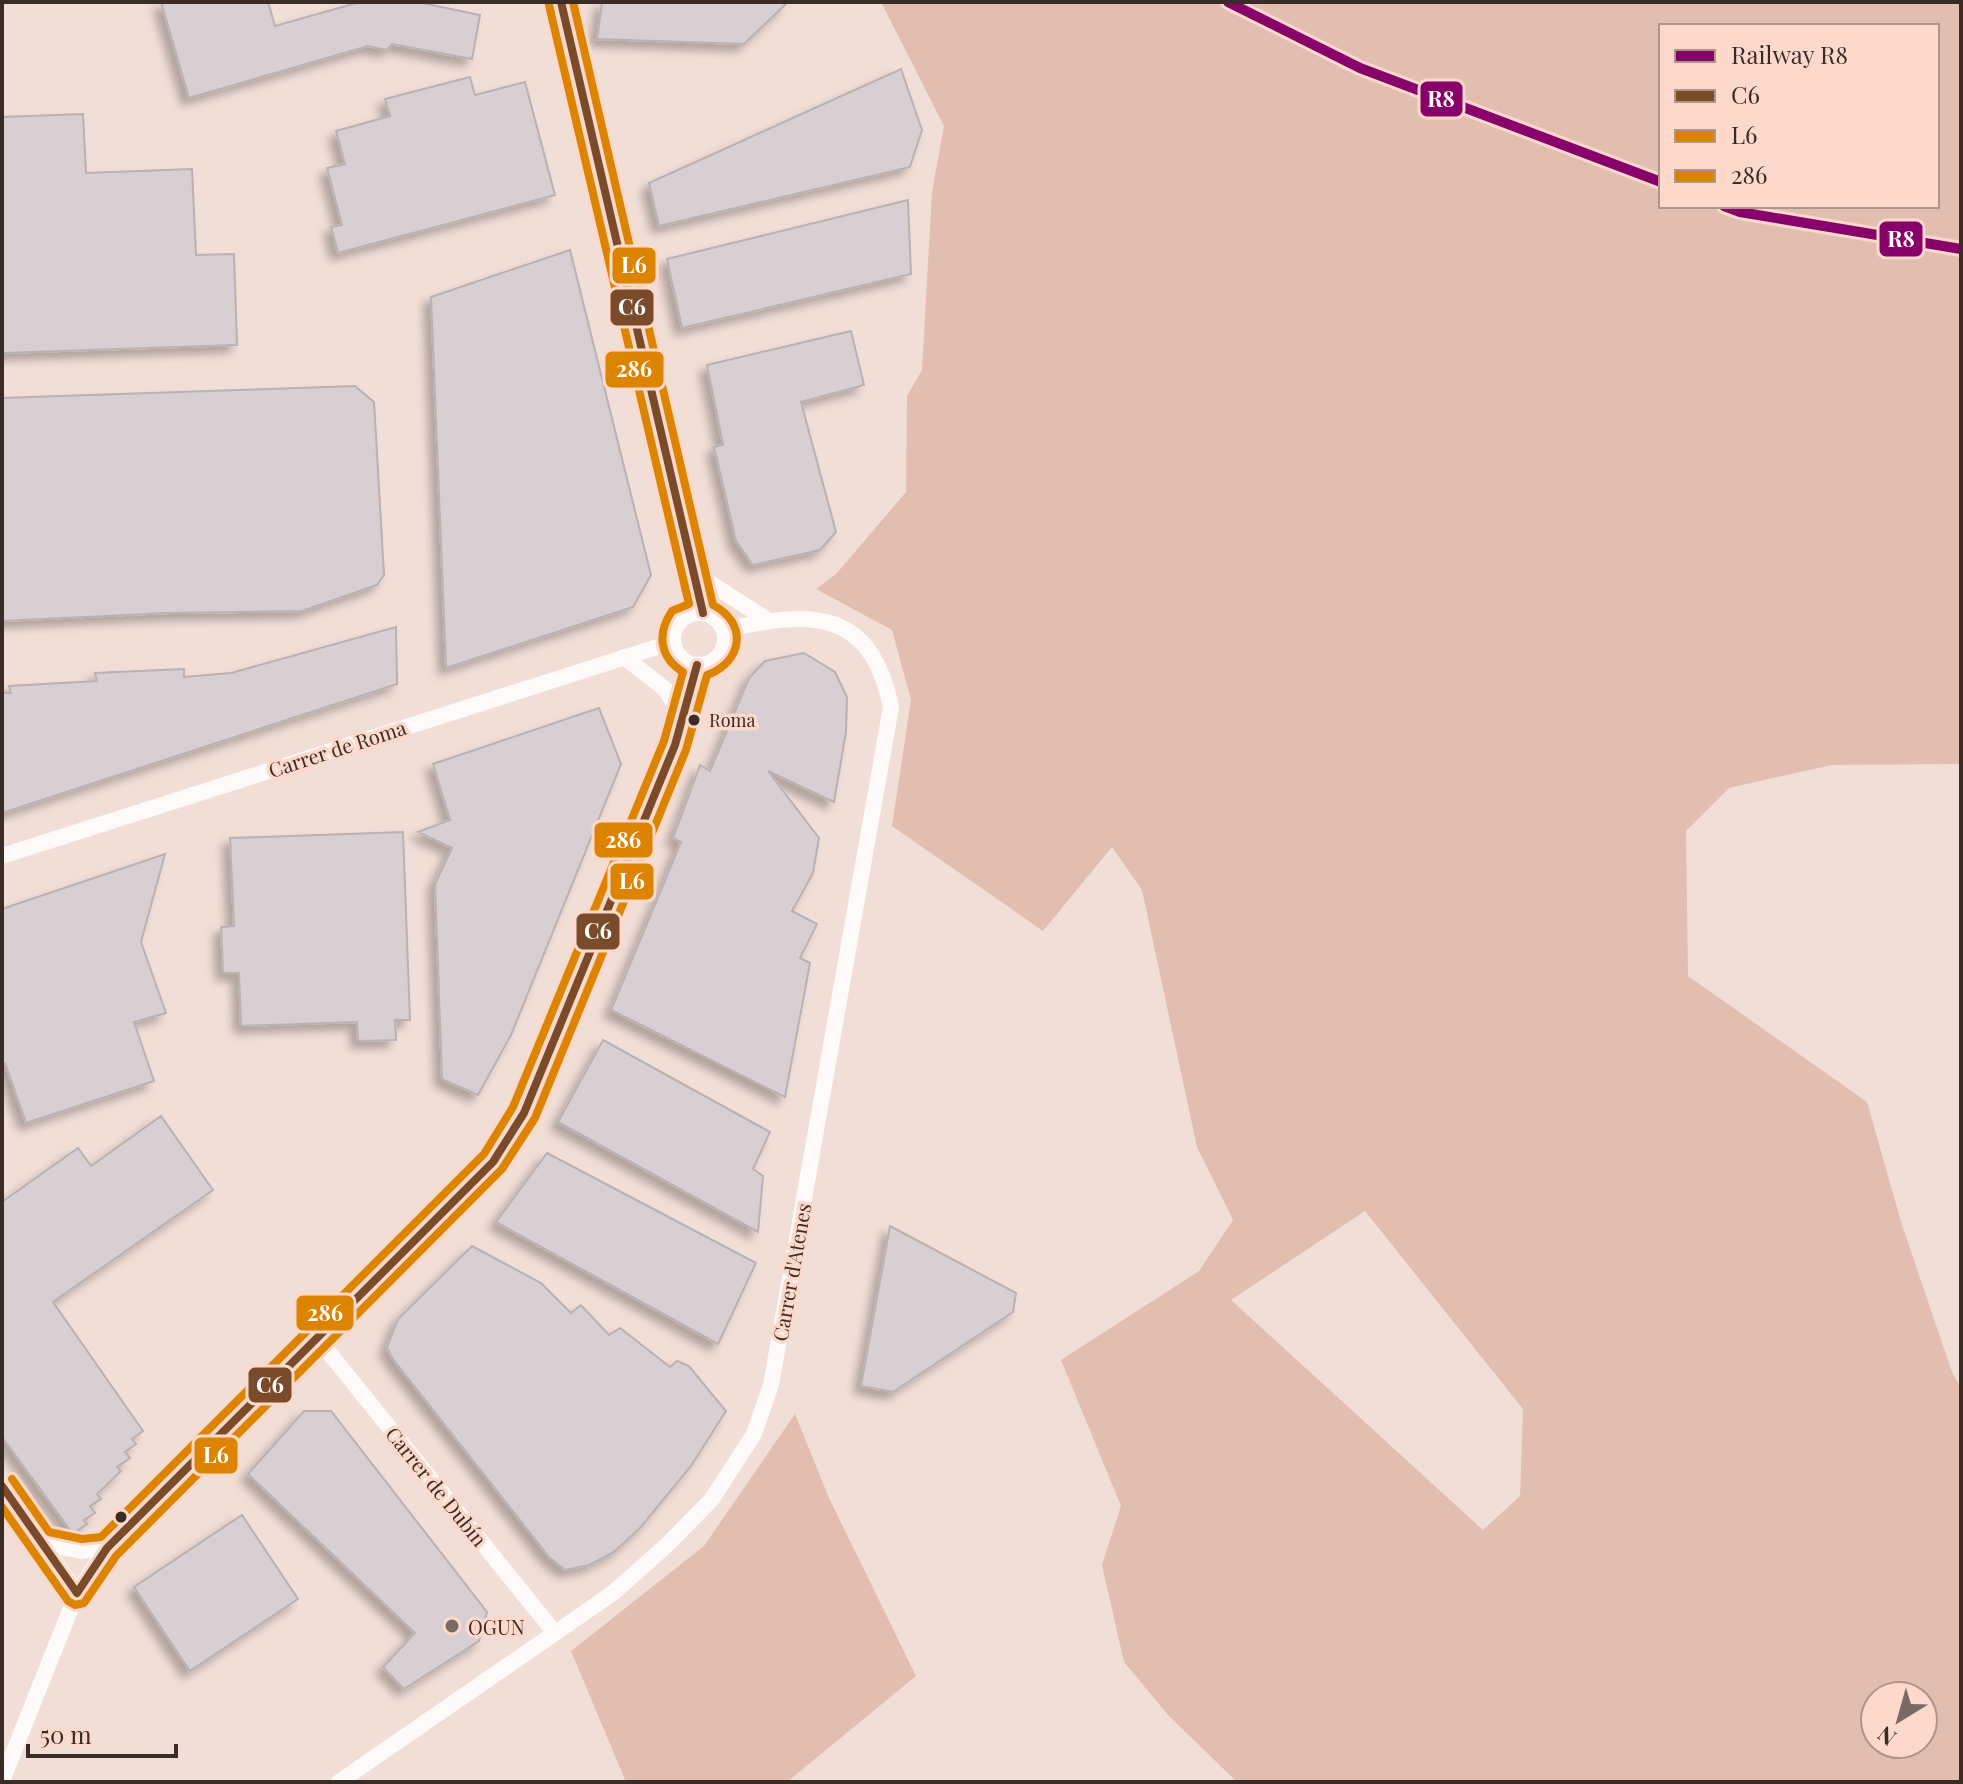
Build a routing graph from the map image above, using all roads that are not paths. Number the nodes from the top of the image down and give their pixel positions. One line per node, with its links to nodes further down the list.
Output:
1 (561, 2): 2 (street)
2 (696, 574): 3 (street); 4 (street)
3 (703, 613): 5 (street); 6 (street)
4 (766, 619): 5 (street); 16 (street, Carrer d'Atenes)
5 (724, 630): 8 (street)
6 (673, 642): 7 (street, Carrer de Roma); 8 (street)
7 (624, 657): 9 (street); 10 (street, Carrer de Roma)
8 (697, 665): 9 (street)
9 (684, 719): 11 (street)
10 (2, 856)
11 (318, 1339): 14 (street); 16 (street, Carrer de Dubín)
12 (2, 1486): 13 (street)
13 (42, 1543): 14 (street); 15 (street)
14 (107, 1548): 15 (street)
15 (77, 1593): 17 (street)
16 (555, 1633): 18 (street, Carrer d'Atenes)
17 (2, 1781)
18 (339, 1782)

